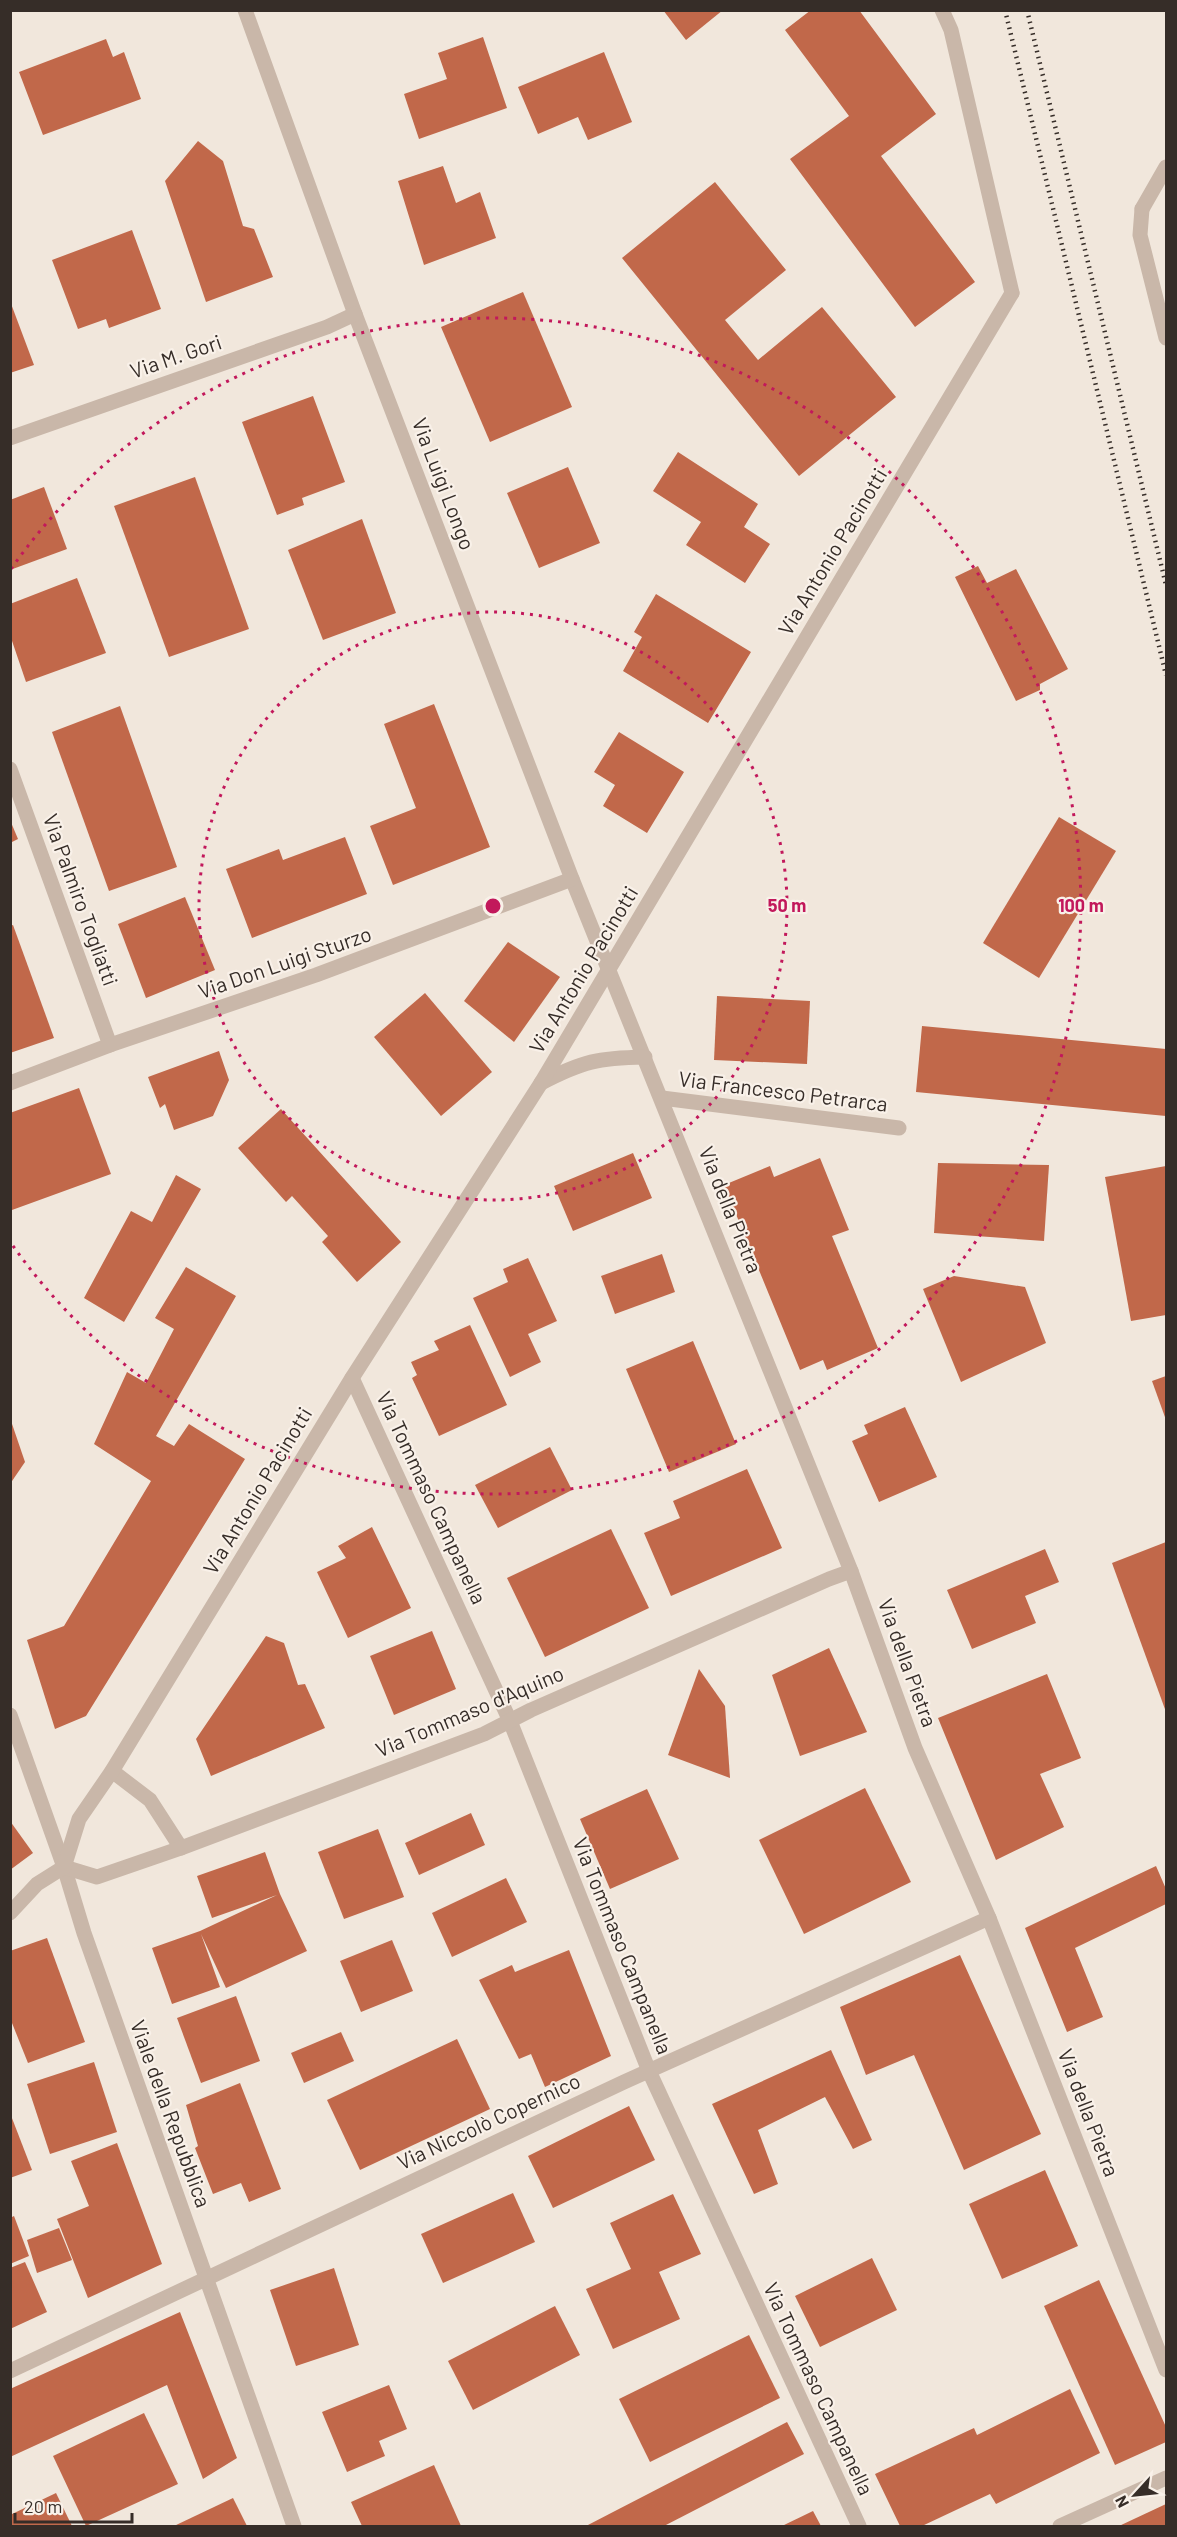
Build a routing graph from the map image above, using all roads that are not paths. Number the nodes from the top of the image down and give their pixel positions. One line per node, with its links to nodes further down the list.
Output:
1 (245, 10): 4 (street, Via Luigi Longo)
2 (942, 10): 9 (street, Via Antonio Pacinotti)
3 (1167, 167): 5 (street)
4 (356, 315): 6 (street, Via M. Gori); 8 (street, Via Luigi Longo)
5 (1167, 338)
6 (10, 438)
7 (10, 769): 10 (street, Via Palmiro Togliatti)
8 (572, 879): 9 (street, Via Luigi Longo); 10 (street, Via Don Luigi Sturzo)
9 (609, 970): 11 (street, Via della Pietra); 13 (street, Via Antonio Pacinotti)
10 (110, 1046): 12 (street, Via Don Luigi Sturzo)
11 (645, 1057): 13 (street, Via Antonio Pacinotti); 14 (street, Via della Pietra)
12 (10, 1083)
13 (541, 1083): 16 (street, Via Antonio Pacinotti)
14 (662, 1098): 15 (street, Via Francesco Petrarca); 17 (street, Via della Pietra)
15 (899, 1128)
16 (352, 1378): 19 (street, Via Tommaso Campanella); 20 (street, Via Antonio Pacinotti)
17 (852, 1571): 19 (street, Via Tommaso d'Aquino); 24 (street, Via della Pietra)
18 (10, 1715): 22 (street, Viale della Repubblica)
19 (510, 1721): 21 (street, Via Tommaso d'Aquino); 25 (street, Via Tommaso Campanella)
20 (112, 1771): 21 (street); 22 (street, Via Antonio Pacinotti)
21 (181, 1848): 22 (street, Via Tommaso d'Aquino)
22 (64, 1867): 23 (street); 26 (street, Viale della Repubblica)
23 (10, 1913)
24 (989, 1918): 25 (street, Via Niccolò Copernico); 27 (street, Via della Pietra)
25 (649, 2071): 26 (street, Via Niccolò Copernico); 31 (street, Via Tommaso Campanella)
26 (207, 2279): 28 (street, Via Niccolò Copernico); 30 (street, Viale della Repubblica)
27 (1167, 2370)
28 (10, 2371)
29 (1167, 2478): 32 (street)
30 (294, 2526)
31 (859, 2526)
32 (1060, 2526)

